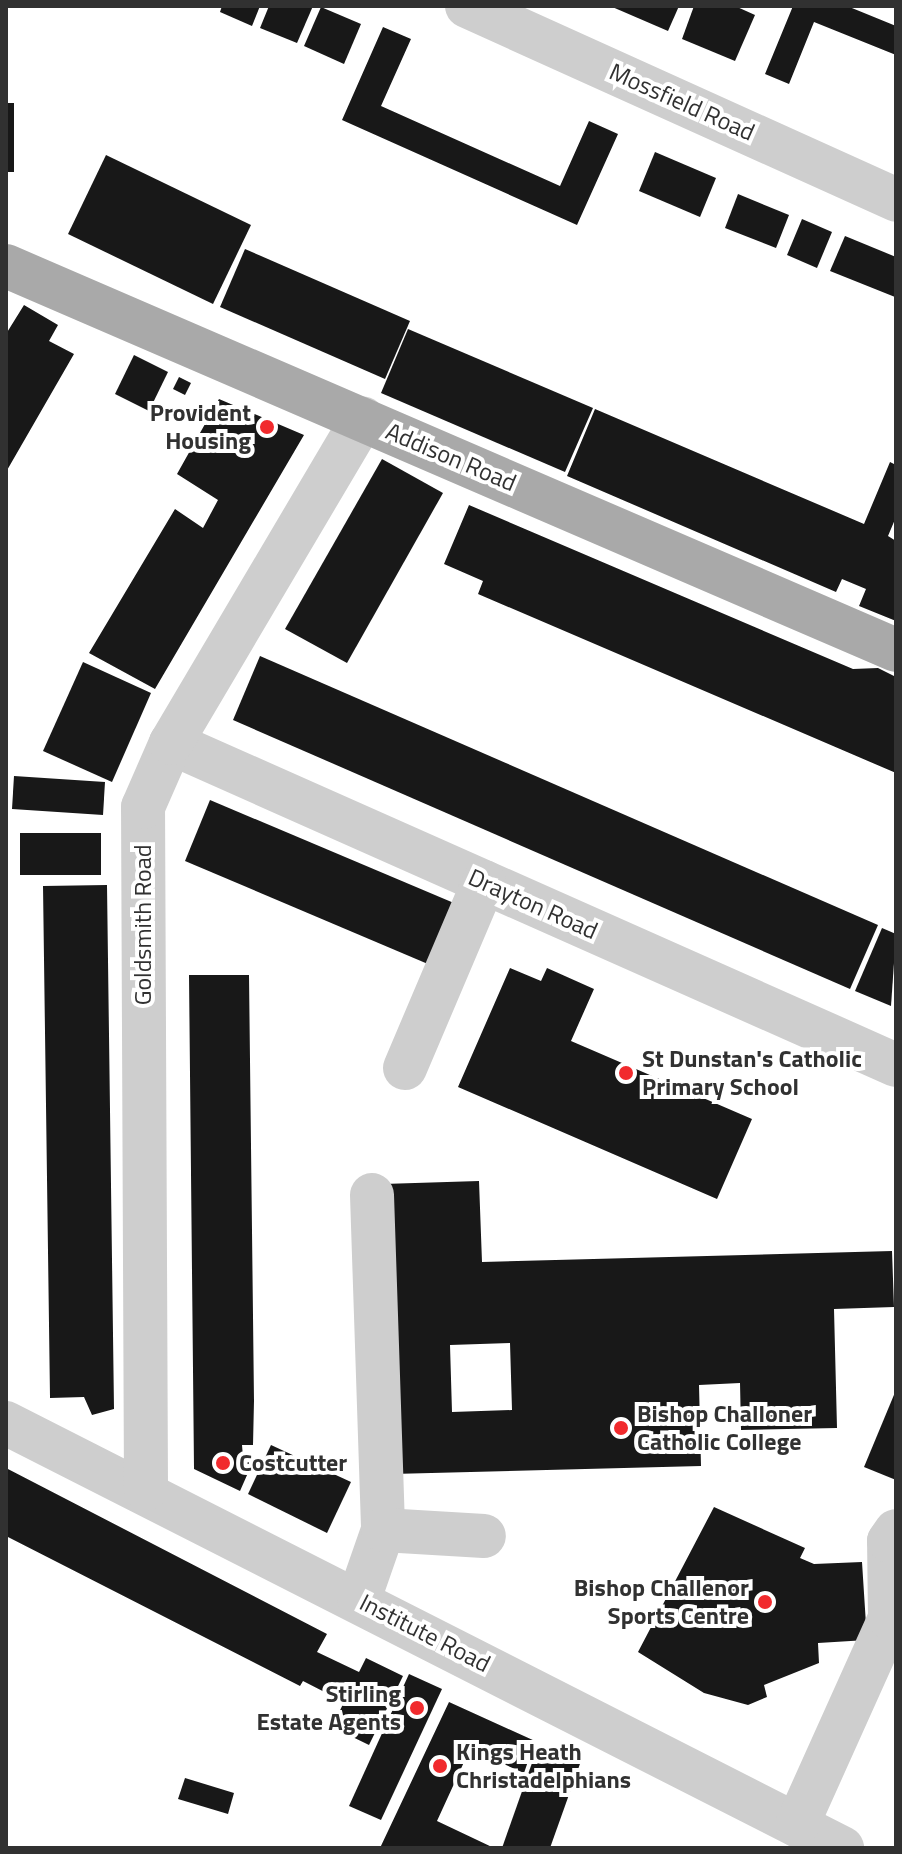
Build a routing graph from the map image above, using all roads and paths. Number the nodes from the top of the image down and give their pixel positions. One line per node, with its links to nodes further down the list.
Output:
1 (467, 6): 2 (street, Mossfield Road)
2 (896, 200)
3 (6, 266): 4 (main road, Addison Road)
4 (363, 418): 5 (main road, Addison Road); 6 (street, Goldsmith Road)
5 (896, 650)
6 (171, 743): 7 (street, Drayton Road); 12 (street, Goldsmith Road)
7 (484, 882): 8 (street, Drayton Road); 9 (street)
8 (896, 1065)
9 (405, 1068)
10 (372, 1195): 13 (street)
11 (6, 1423): 12 (street, Institute Road)
12 (146, 1489): 16 (street, Institute Road)
13 (383, 1530): 15 (street); 16 (street)
14 (896, 1531): 17 (street)
15 (484, 1536)
16 (359, 1599): 17 (street, Institute Road)
17 (810, 1837)

